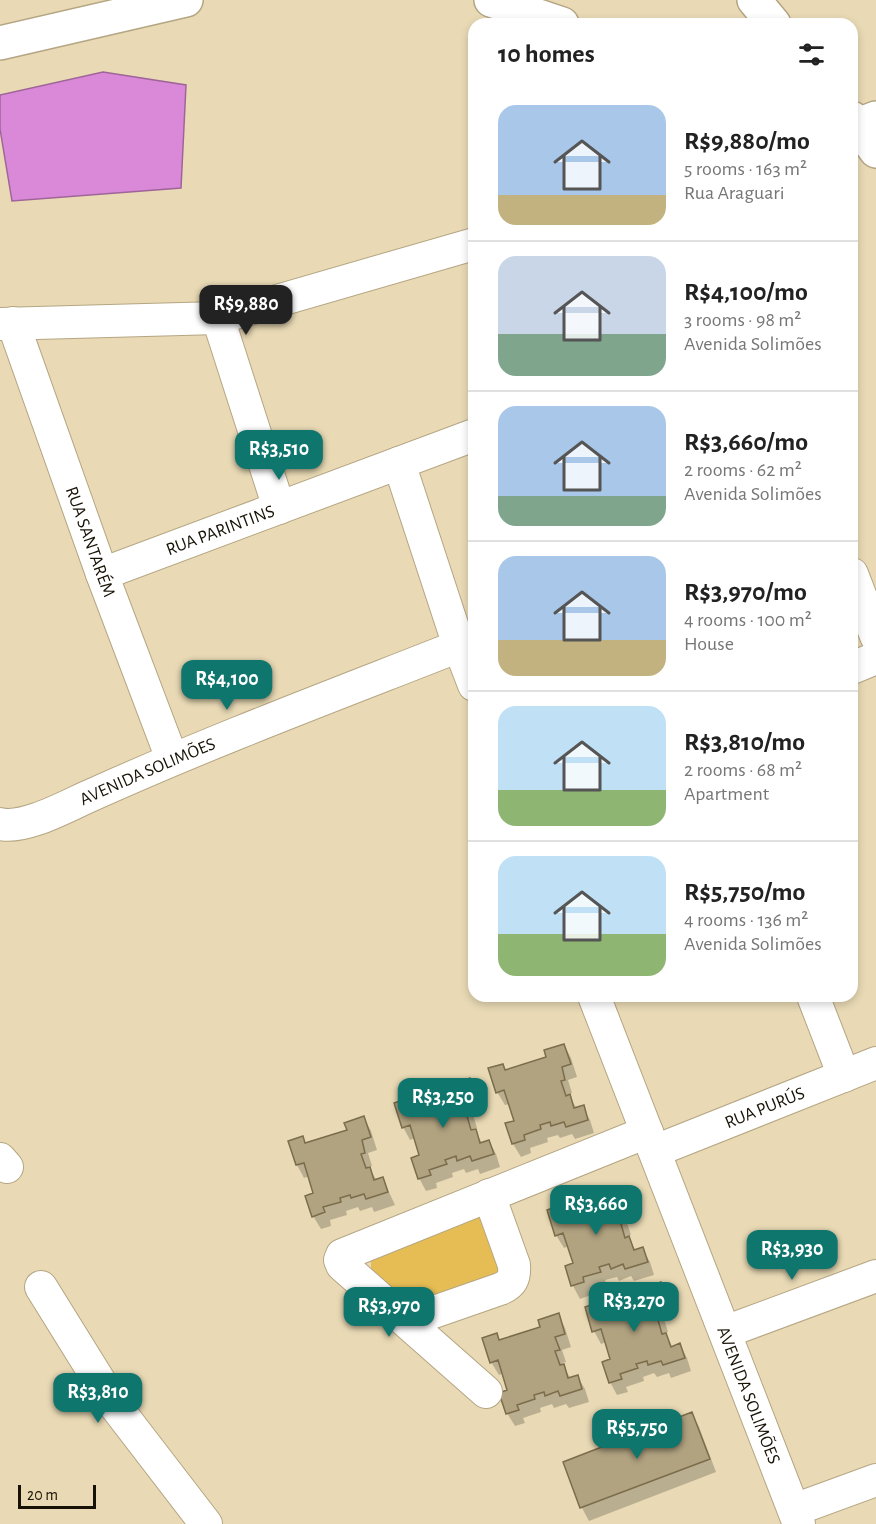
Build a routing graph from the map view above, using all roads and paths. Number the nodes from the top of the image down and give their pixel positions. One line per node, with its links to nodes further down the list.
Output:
1 (186, 0): 6 (main road)
2 (491, 0): 4 (main road)
3 (754, 0): 5 (main road)
4 (544, 18)
5 (769, 18)
6 (0, 43)
7 (468, 246): 8 (street)
8 (218, 318): 9 (street); 12 (street)
9 (6, 323): 13 (street, RUA SANTARÉM)
10 (468, 437): 11 (street, RUA PARINTINS)
11 (399, 463): 12 (street, RUA PARINTINS); 16 (street)
12 (279, 508): 13 (street, RUA PARINTINS)
13 (102, 574): 20 (street, RUA SANTARÉM)
14 (858, 590): 15 (street)
15 (876, 636)
16 (459, 646): 19 (street); 20 (street, AVENIDA SOLIMÕES)
17 (876, 658): 18 (street)
18 (858, 666)
19 (468, 669)
20 (172, 759): 21 (street, AVENIDA SOLIMÕES)
21 (0, 824)
22 (596, 1002): 26 (street, AVENIDA SOLIMÕES)
23 (815, 1002): 25 (street)
24 (876, 1063): 25 (street, RUA PURÚS)
25 (844, 1076): 26 (street, RUA PURÚS)
26 (651, 1142): 27 (street, RUA PURÚS); 31 (street, AVENIDA SOLIMÕES)
27 (489, 1195): 30 (street); 30 (street, RUA PURÚS)
28 (876, 1276): 31 (street)
29 (41, 1287): 35 (street)
30 (408, 1322): 32 (street)
31 (724, 1332): 34 (street, AVENIDA SOLIMÕES)
32 (486, 1392)
33 (876, 1480): 34 (street)
34 (796, 1517)
35 (206, 1524)

